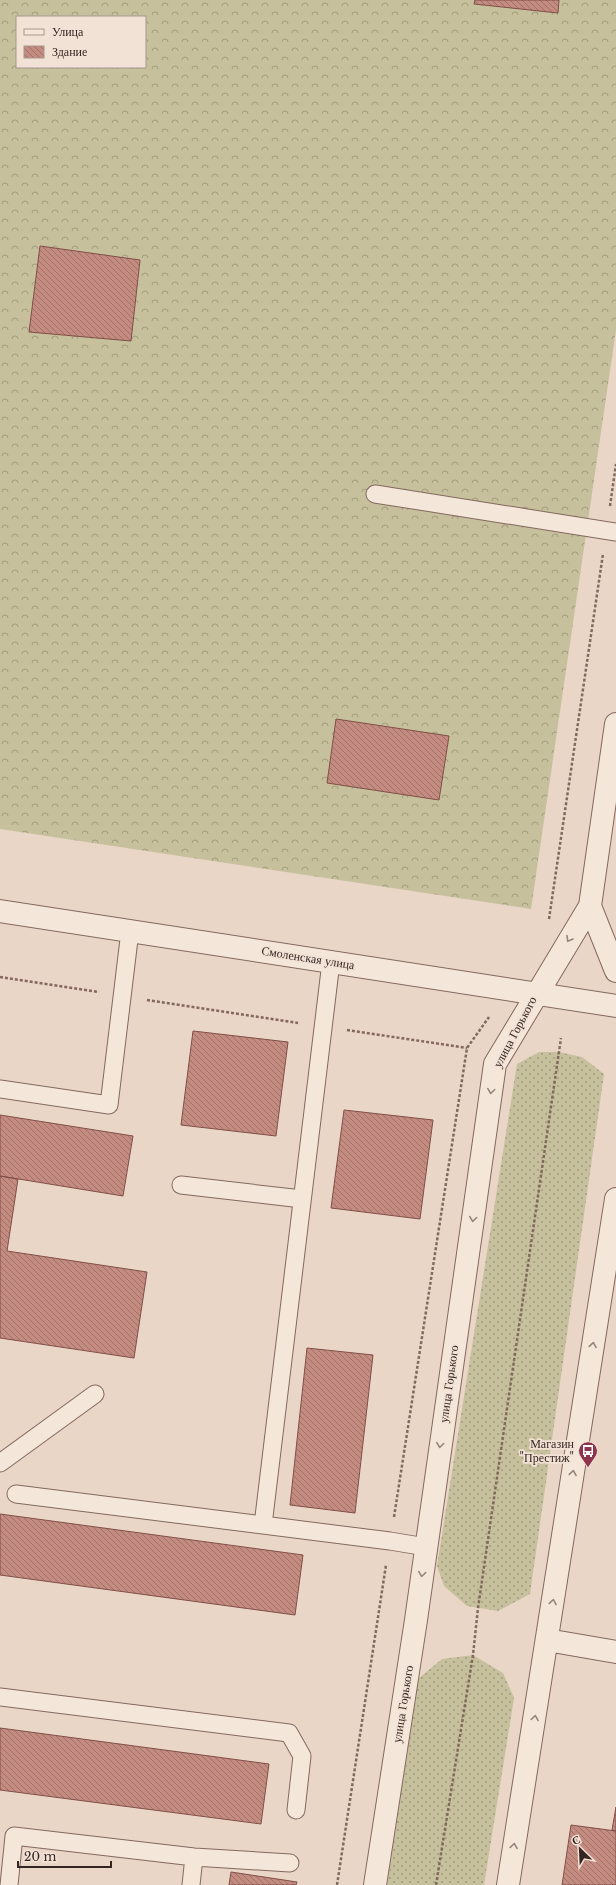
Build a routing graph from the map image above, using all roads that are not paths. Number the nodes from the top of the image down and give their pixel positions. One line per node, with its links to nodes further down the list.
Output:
1 (375, 494): 2 (lane)
2 (616, 532)
3 (616, 724): 4 (street, улица Горького)
4 (590, 906): 8 (street, улица Горького); 9 (street, улица Горького, one-way to 9)
5 (0, 911): 6 (street, Смоленская улица)
6 (130, 931): 7 (street, Смоленская улица); 11 (lane)
7 (330, 962): 9 (street, Смоленская улица); 13 (lane)
8 (616, 971)
9 (536, 993): 10 (street, Смоленская улица); 19 (street, улица Горького, one-way to 19)
10 (616, 1006)
11 (0, 1089)
12 (181, 1185): 13 (lane)
13 (302, 1199): 18 (lane)
14 (616, 1199): 20 (street, one-way to 14)
15 (95, 1394): 16 (lane)
16 (0, 1463)
17 (16, 1494): 18 (lane)
18 (263, 1525): 19 (lane)
19 (426, 1547): 29 (street, улица Горького, one-way to 29)
20 (547, 1640): 21 (street); 30 (street, one-way to 20)
21 (616, 1652)
22 (0, 1697): 23 (lane)
23 (296, 1810)
24 (7, 1835): 25 (lane); 27 (lane)
25 (194, 1857): 26 (lane); 28 (lane)
26 (290, 1863)
27 (9, 1885)
28 (191, 1885)
29 (375, 1885)
30 (508, 1885)

